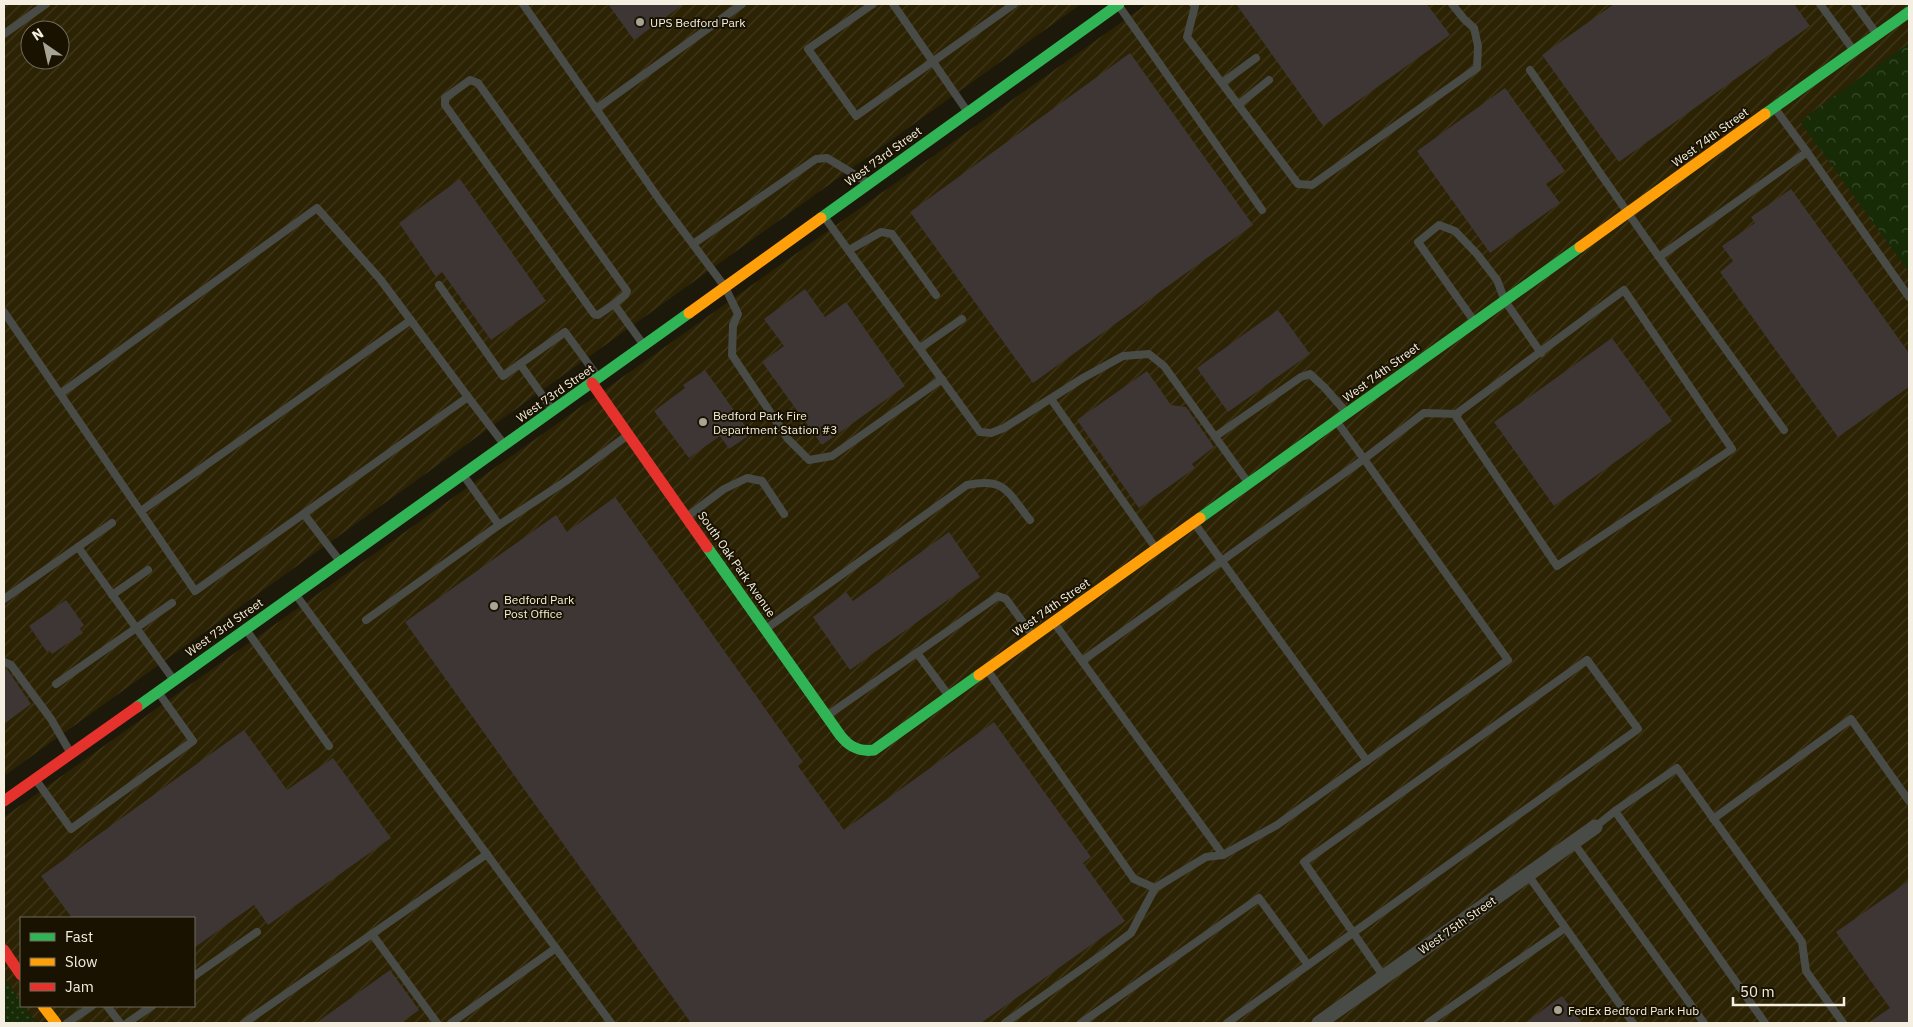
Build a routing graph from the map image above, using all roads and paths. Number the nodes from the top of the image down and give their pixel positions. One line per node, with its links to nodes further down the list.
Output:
1 (46, 4): 13 (lane)
2 (523, 4): 22 (lane)
3 (742, 4): 22 (lane)
4 (873, 4): 17 (lane)
5 (893, 4): 17 (lane)
6 (1014, 4): 17 (lane)
7 (1119, 4): 24 (street, West 73rd Street); 27 (lane)
8 (1452, 4): 21 (lane)
9 (1820, 4): 15 (lane)
10 (1856, 4): 14 (lane)
11 (1195, 5): 20 (lane)
12 (1909, 12): 14 (street, West 74th Street)
13 (4, 34)
14 (1877, 35): 15 (street, West 74th Street)
15 (1854, 51): 23 (street, West 74th Street)
16 (1256, 58): 20 (lane)
17 (933, 62): 24 (lane)
18 (1530, 70): 28 (lane)
19 (1269, 80): 21 (lane)
20 (1222, 83): 21 (lane)
21 (1238, 104)
22 (596, 108): 30 (lane)
23 (1775, 108): 25 (lane); 28 (street, West 74th Street)
24 (968, 112): 26 (street, West 73rd Street)
25 (1807, 152): 32 (lane); 36 (lane)
26 (869, 184): 29 (street, West 73rd Street); 30 (lane)
27 (1262, 210)
28 (1628, 213): 32 (lane); 37 (street, West 74th Street)
29 (824, 216): 31 (lane); 34 (street, West 73rd Street)
30 (693, 244): 34 (lane)
31 (849, 250): 35 (lane); 44 (lane)
32 (1659, 257): 56 (lane)
33 (439, 286): 46 (lane)
34 (725, 287): 43 (street, West 73rd Street); 47 (lane)
35 (936, 295)
36 (1909, 298)
37 (1505, 301): 42 (street, West 74th Street); 42 (lane); 45 (lane)
38 (614, 304): 38 (lane); 43 (lane)
39 (4, 312): 49 (lane)
40 (962, 319): 44 (lane)
41 (411, 320): 49 (lane); 50 (lane); 63 (lane)
42 (1474, 322): 53 (street, West 74th Street)
43 (644, 345): 48 (street, West 73rd Street)
44 (920, 348): 47 (lane)
45 (1540, 353): 54 (lane); 54 (lane)
46 (520, 364): 48 (lane); 52 (lane)
47 (942, 379): 51 (lane)
48 (595, 380): 52 (street, West 73rd Street); 57 (street, South Oak Park Avenue)
49 (60, 394): 63 (lane)
50 (468, 397): 59 (lane); 64 (lane)
51 (1051, 399): 58 (lane); 72 (lane)
52 (553, 411): 59 (street, West 73rd Street)
53 (1347, 413): 55 (street, West 74th Street); 58 (lane)
54 (1458, 414): 60 (lane)
55 (1336, 421): 60 (lane); 62 (street, West 74th Street)
56 (1784, 430)
57 (629, 435): 66 (street, South Oak Park Avenue); 70 (lane)
58 (1216, 436): 62 (lane)
59 (504, 445): 61 (street, West 73rd Street)
60 (1364, 459): 73 (lane); 98 (lane)
61 (463, 474): 70 (lane); 74 (street, West 73rd Street)
62 (1249, 483): 68 (street, West 74th Street)
63 (141, 511): 64 (lane)
64 (304, 514): 74 (lane)
65 (784, 514): 66 (lane)
66 (686, 517): 84 (street, South Oak Park Avenue)
67 (1030, 520): 84 (lane)
68 (1194, 522): 72 (street, West 74th Street); 73 (lane)
69 (112, 523): 71 (lane)
70 (499, 525): 80 (lane)
71 (78, 547): 77 (lane); 78 (lane)
72 (1156, 549): 81 (street, West 74th Street)
73 (1222, 560): 87 (lane); 98 (lane)
74 (340, 562): 76 (street, West 73rd Street)
75 (148, 570): 77 (lane)
76 (295, 594): 83 (street, West 73rd Street); 106 (lane)
77 (112, 595): 82 (lane)
78 (4, 599)
79 (172, 602): 82 (lane)
80 (366, 620)
81 (1054, 622): 85 (street, West 74th Street); 87 (lane)
82 (136, 628): 90 (lane); 91 (lane)
83 (246, 629): 90 (street, West 73rd Street); 95 (lane)
84 (765, 629): 94 (street, South Oak Park Avenue)
85 (1033, 636): 86 (lane); 89 (street, West 74th Street)
86 (917, 653): 93 (lane); 94 (lane)
87 (1082, 661): 107 (lane)
88 (4, 662): 97 (lane)
89 (987, 670): 93 (street, West 74th Street); 109 (lane)
90 (174, 680): 92 (street, West 73rd Street)
91 (56, 684)
92 (158, 691): 97 (street, West 73rd Street); 99 (lane)
93 (949, 696): 96 (street, West 74th Street)
94 (827, 716): 96 (street, South Oak Park Avenue)
95 (329, 746)
96 (866, 751)
97 (71, 754): 99 (street, West 73rd Street)
98 (1367, 761): 107 (lane)
99 (35, 779): 101 (street, West 73rd Street)
100 (1909, 800): 103 (lane)
101 (4, 801)
102 (1615, 812): 103 (lane); 104 (lane); 139 (lane)
103 (1713, 819): 140 (lane)
104 (1594, 827): 105 (street, West 75th Street)
105 (1573, 842): 108 (street, West 75th Street); 138 (lane)
106 (487, 854): 113 (lane); 114 (lane)
107 (1223, 855): 109 (lane)
108 (1531, 880): 110 (lane); 119 (street, West 75th Street)
109 (1154, 888): 132 (lane)
110 (1565, 928): 136 (lane); 137 (lane)
111 (257, 932): 118 (lane)
112 (1353, 933): 112 (lane); 116 (lane); 119 (lane)
113 (372, 934): 128 (lane); 129 (lane)
114 (556, 948): 130 (lane); 131 (lane)
115 (4, 950): 117 (street)
116 (1308, 965): 133 (lane); 134 (lane)
117 (20, 973)
118 (195, 975)
119 (1384, 977): 135 (street, West 75th Street)
120 (44, 1007): 124 (street)
121 (91, 1007): 125 (lane)
122 (108, 1007): 126 (lane)
123 (151, 1007): 127 (lane)
124 (56, 1023)
125 (68, 1023)
126 (120, 1023)
127 (127, 1023)
128 (244, 1023)
129 (438, 1023)
130 (451, 1023)
131 (611, 1023)
132 (1005, 1023)
133 (1081, 1023)
134 (1227, 1023)
135 (1319, 1023)
136 (1428, 1023)
137 (1633, 1023)
138 (1704, 1023)
139 (1765, 1023)
140 (1843, 1023)

